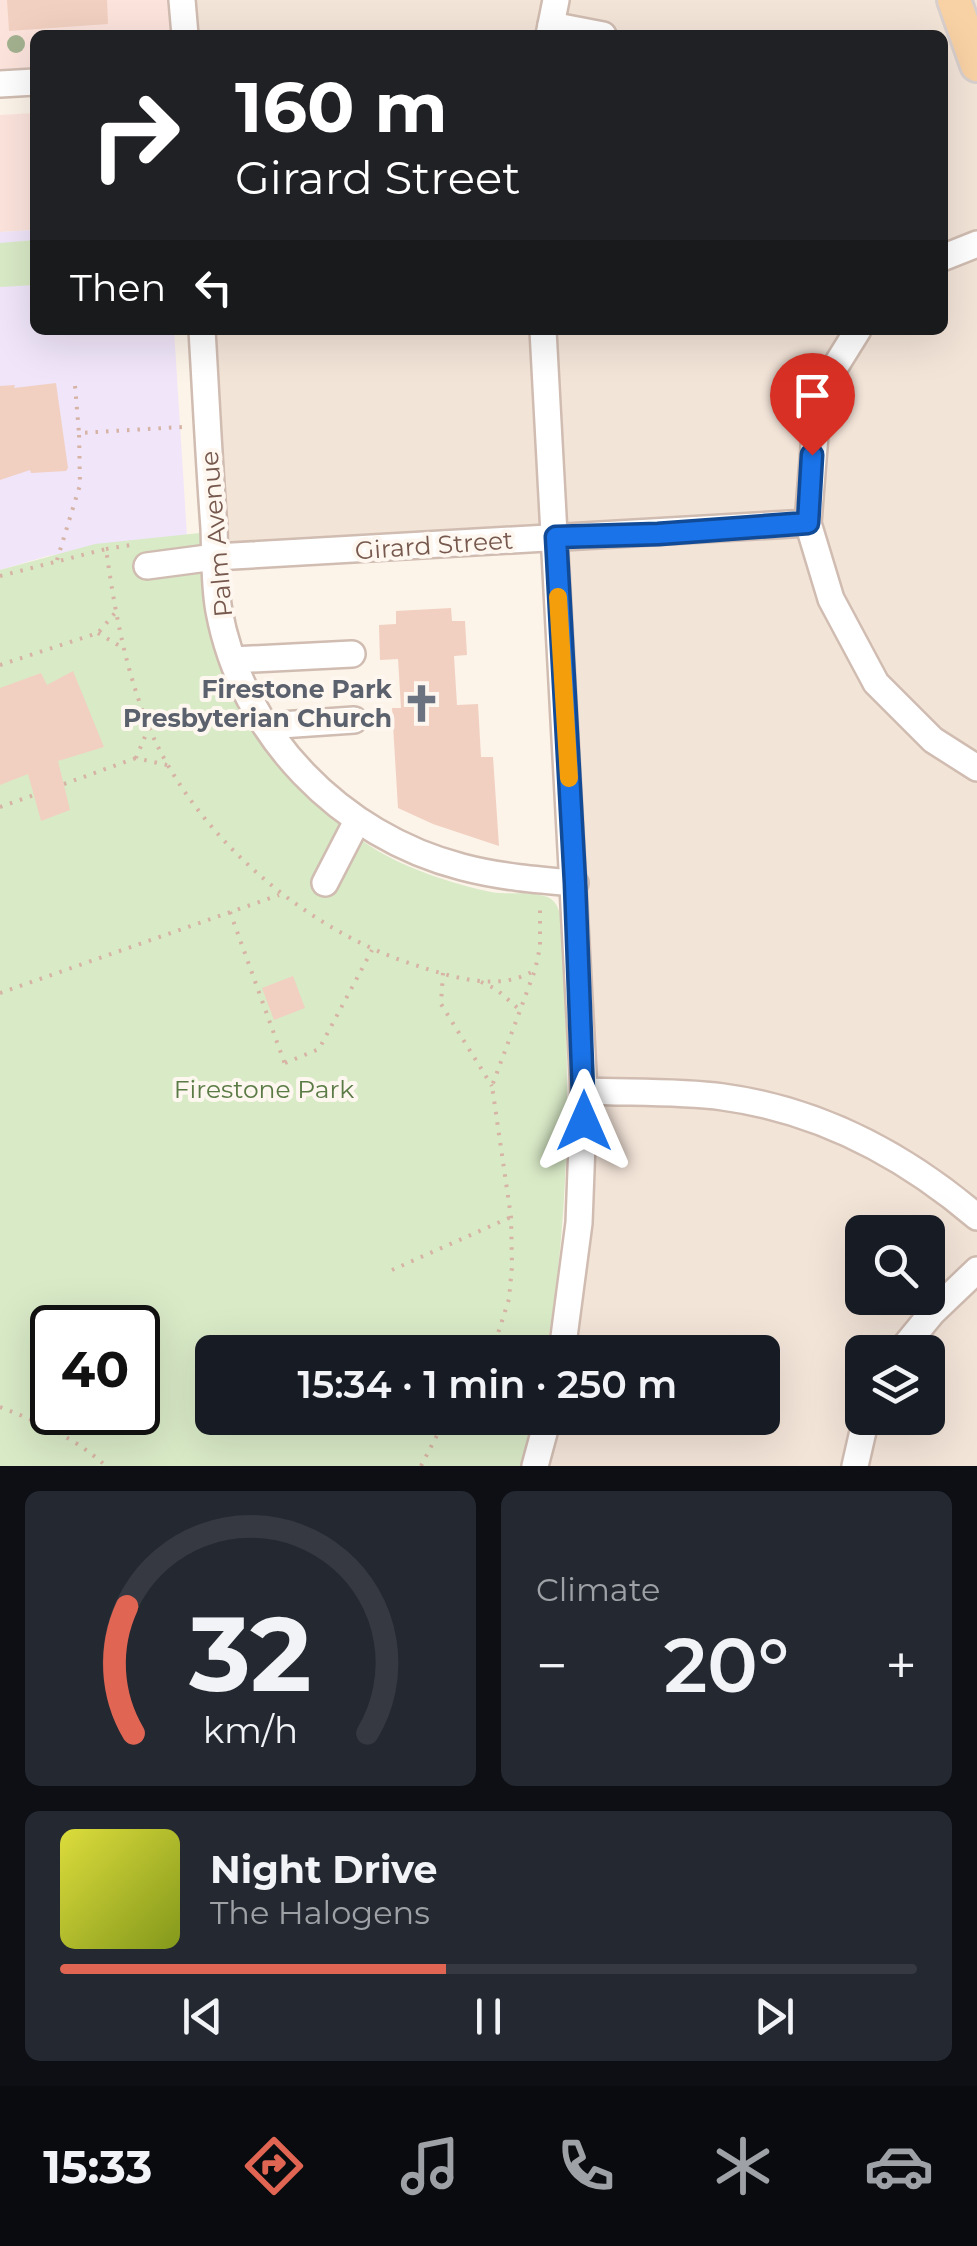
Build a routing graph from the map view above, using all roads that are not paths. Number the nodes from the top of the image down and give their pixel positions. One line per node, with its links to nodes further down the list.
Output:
1 (182, 0): 4 (street)
2 (954, 0): 6 (main road)
3 (552, 20): 5 (street)
4 (185, 30)
5 (586, 30)
6 (977, 65)
7 (30, 82): 8 (street)
8 (0, 84)
9 (977, 244): 10 (street)
10 (948, 256)
11 (202, 335): 16 (street, Palm Avenue)
12 (544, 335): 15 (street)
13 (855, 335): 14 (street)
14 (808, 523): 15 (street, Girard Street); 22 (street)
15 (556, 537): 16 (street, Girard Street); 25 (street)
16 (216, 557): 17 (street, Girard Street); 19 (street, Palm Avenue)
17 (147, 566)
18 (352, 654): 19 (street)
19 (233, 660): 21 (street, Palm Avenue)
20 (354, 720): 21 (street)
21 (266, 726): 23 (street, Palm Avenue)
22 (977, 768)
23 (357, 821): 24 (street); 25 (street, Palm Avenue)
24 (324, 883)
25 (575, 883): 26 (street)
26 (584, 1091): 27 (street); 29 (street)
27 (977, 1217)
28 (977, 1270): 30 (street)
29 (564, 1335)
30 (914, 1335)
31 (543, 1435): 33 (street)
32 (862, 1435): 34 (street)
33 (535, 1466)
34 (855, 1466)

